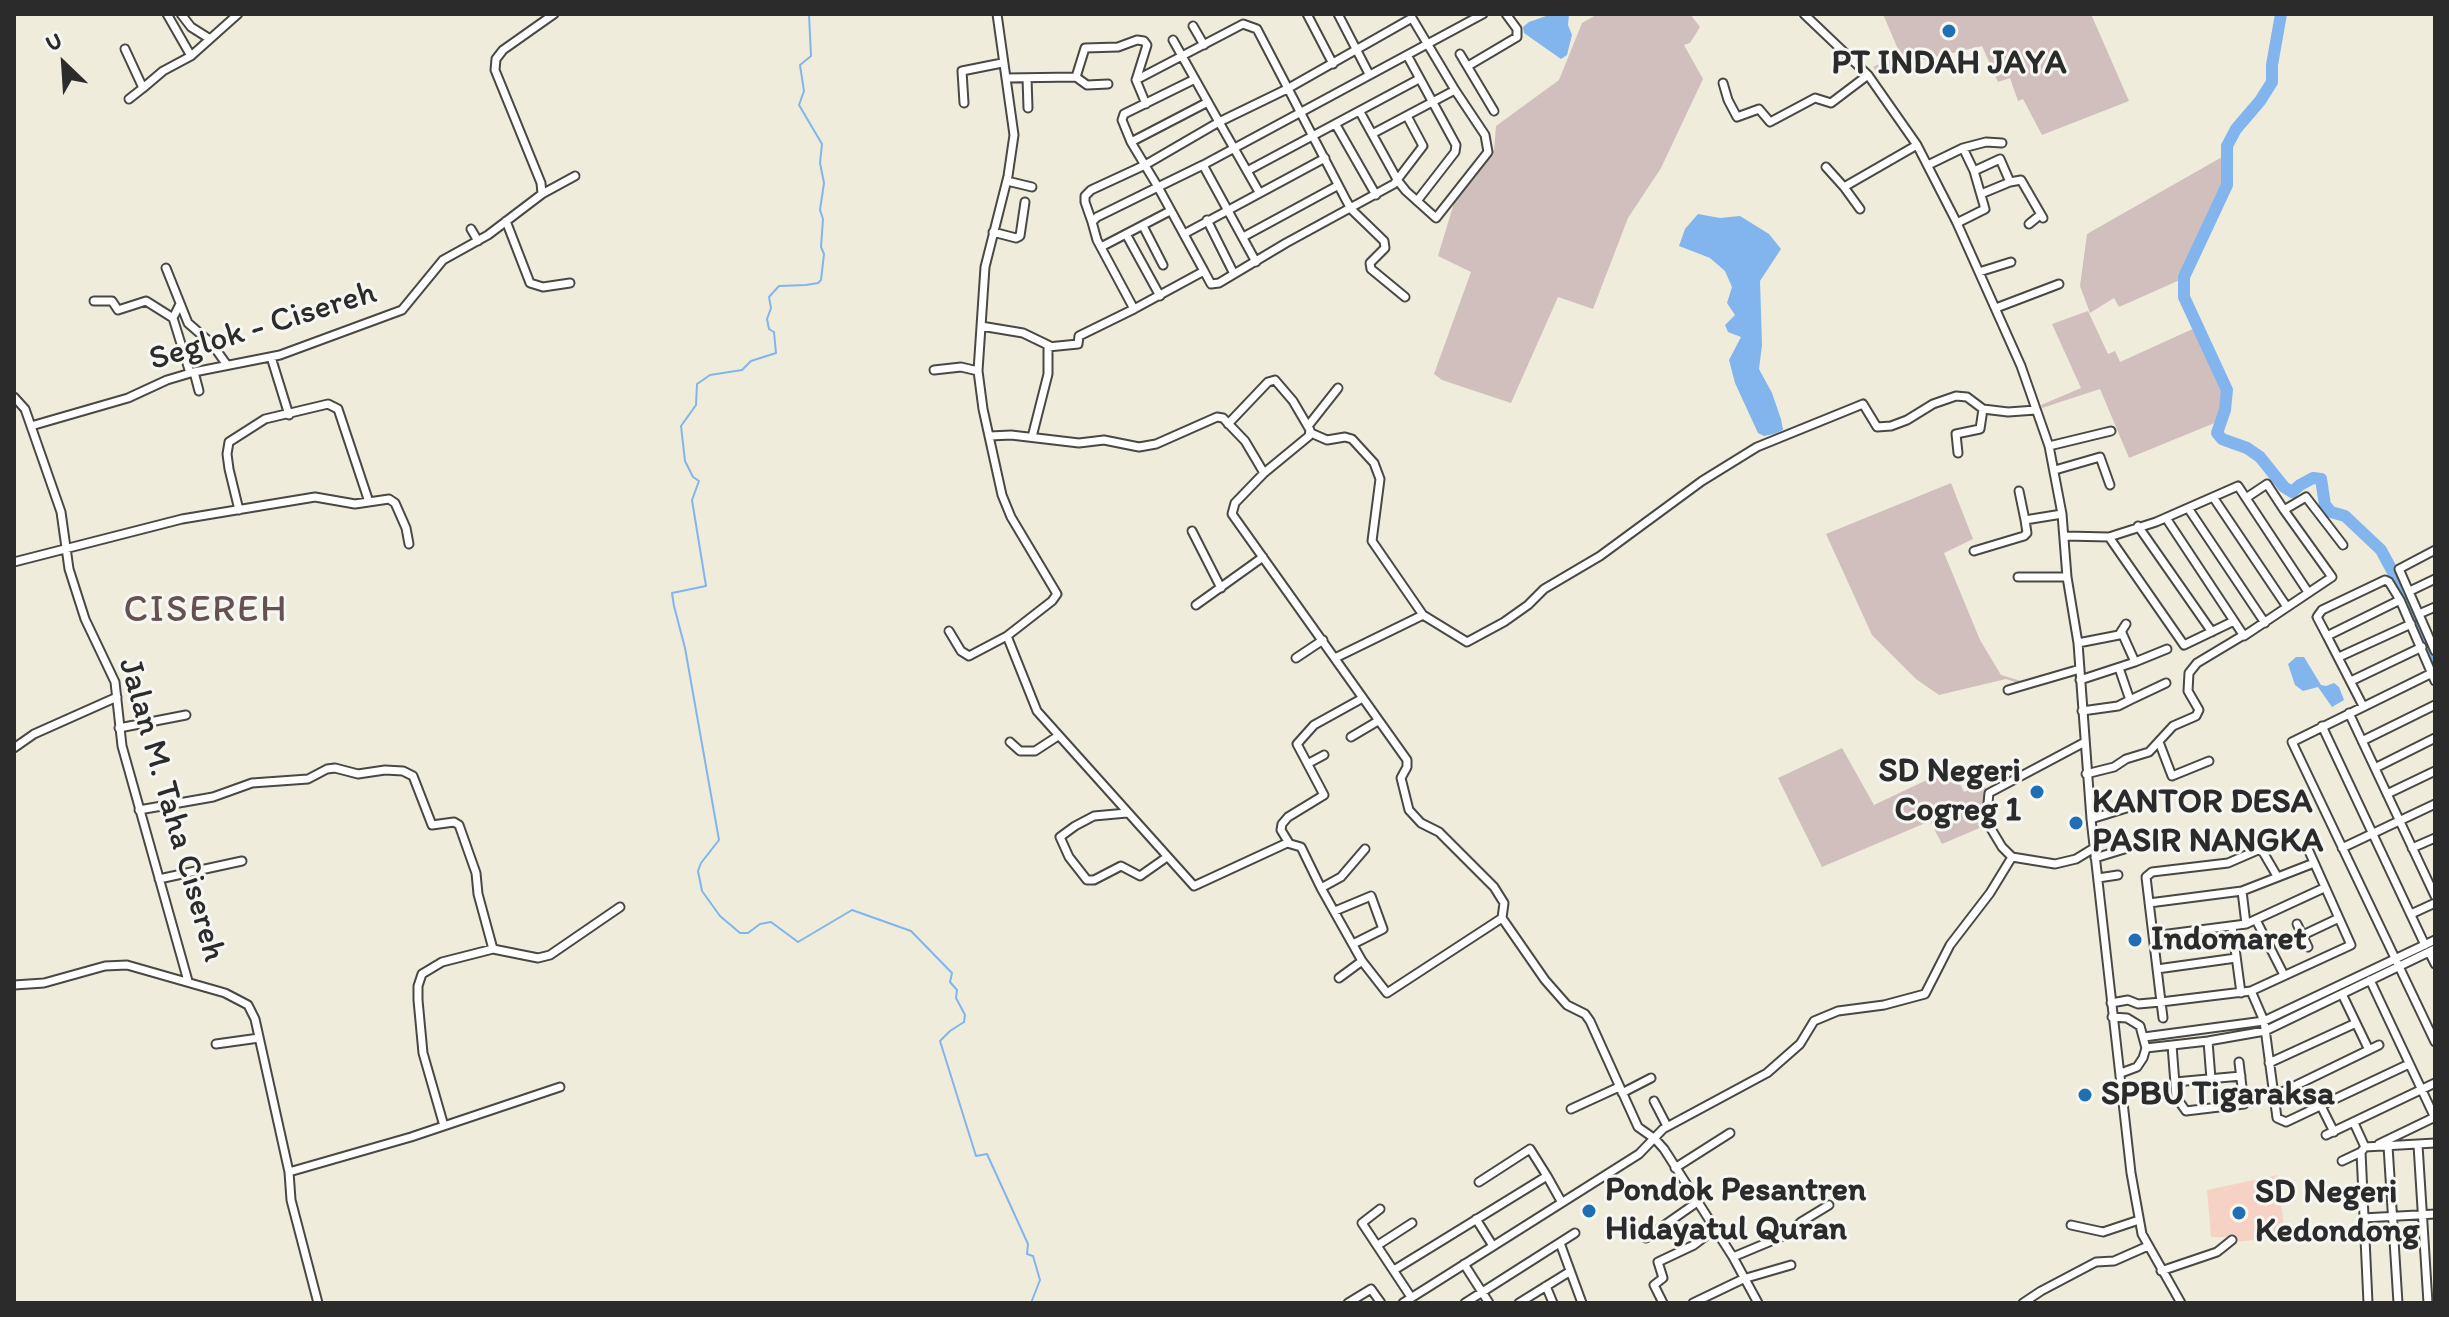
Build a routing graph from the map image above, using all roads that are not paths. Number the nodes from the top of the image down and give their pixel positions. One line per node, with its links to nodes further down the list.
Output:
1 (168, 14): 20 (street)
2 (181, 14): 12 (street)
3 (238, 14): 12 (street)
4 (554, 14): 73 (street)
5 (997, 14): 22 (street)
6 (1307, 14): 23 (street)
7 (1338, 14): 17 (street)
8 (1483, 14): 14 (street)
9 (1506, 14): 24 (street)
10 (1804, 14): 26 (street)
11 (1193, 26): 15 (street)
12 (210, 39): 20 (street)
13 (1173, 40): 21 (street)
14 (1429, 43): 17 (street); 19 (street); 37 (street)
15 (1204, 45): 21 (street); 36 (street)
16 (125, 49): 35 (street)
17 (1357, 50): 23 (street); 25 (street)
18 (1460, 54): 24 (street)
19 (1407, 55): 25 (street); 31 (street)
20 (191, 56): 35 (street)
21 (1181, 57): 30 (street); 32 (street)
22 (1002, 63): 28 (street); 40 (street)
23 (1333, 64): 36 (street)
24 (1468, 66): 44 (street)
25 (1369, 74): 45 (street)
26 (1868, 75): 33 (street); 54 (street)
27 (1076, 77): 29 (street); 32 (street); 34 (street)
28 (1006, 78): 29 (street); 65 (street)
29 (1027, 78): 43 (street)
30 (1195, 79): 39 (street); 42 (street)
31 (1419, 79): 41 (street); 46 (street)
32 (1136, 80): 42 (street)
33 (1723, 83)
34 (1108, 84)
35 (143, 88): 38 (street)
36 (1287, 89): 45 (street); 48 (street)
37 (1455, 90): 41 (street); 76 (street)
38 (129, 99)
39 (1208, 102): 48 (street); 52 (street)
40 (964, 103)
41 (1433, 103): 47 (street); 76 (street)
42 (1146, 104): 52 (street)
43 (1028, 108)
44 (1494, 111)
45 (1301, 112): 51 (street); 55 (street)
46 (1360, 112): 49 (street); 50 (street)
47 (1407, 116): 50 (street); 66 (street)
48 (1219, 122): 55 (street); 58 (street)
49 (1336, 125): 51 (street); 75 (street)
50 (1372, 134): 66 (street)
51 (1313, 136): 57 (street); 62 (street)
52 (1131, 142): 58 (street)
53 (2002, 143): 56 (street)
54 (1917, 145): 60 (street); 71 (street)
55 (1233, 148): 59 (street); 62 (street)
56 (1963, 148): 60 (street); 63 (street)
57 (1325, 158): 68 (street); 72 (street)
58 (1145, 165): 70 (street); 84 (street)
59 (1203, 165): 70 (street); 80 (street)
60 (1928, 165): 85 (street)
61 (1826, 167): 71 (street)
62 (1247, 171): 72 (street)
63 (1974, 171): 67 (street); 74 (street)
64 (575, 176): 73 (street, Seglok - Cisereh)
65 (1007, 181): 69 (street); 89 (street)
66 (1398, 181): 75 (street); 76 (street)
67 (2010, 182): 74 (street); 86 (street)
68 (1337, 186): 78 (street); 92 (street)
69 (1032, 187)
70 (1158, 187): 81 (street); 84 (street)
71 (1844, 187): 79 (street)
72 (1259, 192): 80 (street)
73 (542, 194): 83 (street, Seglok - Cisereh)
74 (1981, 194): 85 (street)
75 (1376, 195): 78 (street)
76 (1417, 201)
77 (1025, 202): 89 (street)
78 (1351, 209): 95 (street); 105 (street)
79 (1860, 209)
80 (1229, 210): 82 (street); 92 (street)
81 (1170, 211): 87 (street); 91 (street)
82 (1207, 220): 91 (street); 101 (street)
83 (506, 221): 93 (street, Seglok - Cisereh); 102 (street)
84 (1092, 222): 94 (street)
85 (1957, 223): 100 (street)
86 (2029, 224)
87 (1143, 226): 90 (street); 97 (street)
88 (471, 229): 93 (street)
89 (993, 232): 111 (street)
90 (1126, 234): 94 (street); 104 (street)
91 (1184, 234): 99 (street)
92 (1243, 237): 95 (street)
93 (478, 241): 113 (street, Seglok - Cisereh)
94 (1101, 247): 109 (street)
95 (1256, 262): 101 (street)
96 (2011, 262): 100 (street)
97 (1163, 265)
98 (166, 268): 107 (street)
99 (1204, 271): 101 (street); 104 (street)
100 (1979, 272): 108 (street)
101 (1234, 274)
102 (570, 283)
103 (2059, 284): 108 (street)
104 (1160, 296): 109 (street)
105 (1405, 297)
106 (94, 301): 110 (street)
107 (179, 306): 110 (street); 114 (street)
108 (1996, 308): 122 (street)
109 (1134, 309): 112 (street)
110 (173, 318): 117 (street)
111 (981, 326): 112 (street); 116 (street)
112 (1050, 346): 129 (street)
113 (271, 357): 114 (street, Seglok - Cisereh); 123 (street)
114 (227, 365): 117 (street, Seglok - Cisereh)
115 (934, 370): 116 (street)
116 (978, 371): 128 (street)
117 (192, 372): 119 (street); 125 (street, Seglok - Cisereh)
118 (1338, 388): 126 (street)
119 (199, 391)
120 (14, 397): 125 (street, Jalan M. Taha Cisereh)
121 (1983, 409): 122 (street); 131 (street); 167 (street)
122 (2036, 410): 130 (street)
123 (289, 415): 138 (street); 140 (street)
124 (1228, 424): 126 (street); 129 (street); 133 (street)
125 (31, 426): 151 (street, Jalan M. Taha Cisereh)
126 (1310, 429): 133 (street); 167 (street)
127 (2111, 431): 130 (street)
128 (990, 436): 129 (street); 173 (street)
129 (1032, 437)
130 (2049, 446): 132 (street)
131 (1958, 453)
132 (2055, 470): 134 (street); 142 (street)
133 (1264, 473): 154 (street)
134 (2110, 485)
135 (2019, 491): 144 (street)
136 (2213, 497): 137 (street); 139 (street); 164 (street)
137 (2246, 498): 141 (street); 161 (street)
138 (369, 502): 140 (street); 149 (street)
139 (2188, 508): 143 (street); 169 (street)
140 (239, 510): 151 (street)
141 (2284, 510): 150 (street); 161 (street)
142 (2062, 514): 144 (street); 147 (street)
143 (2166, 518): 145 (street); 168 (street)
144 (2025, 520): 153 (street)
145 (2138, 526): 148 (street); 172 (street)
146 (1192, 531): 159 (street)
147 (2065, 536): 148 (street); 157 (street)
148 (2109, 537): 172 (street)
149 (409, 544)
150 (2343, 545)
151 (68, 549): 155 (street); 192 (street, Jalan M. Taha Cisereh)
152 (2435, 550): 160 (street)
153 (1974, 551)
154 (1263, 557): 159 (street); 176 (street)
155 (14, 562)
156 (2018, 577): 157 (street)
157 (2067, 577): 177 (street)
158 (2435, 579): 160 (street)
159 (1221, 588): 163 (street)
160 (2410, 591): 166 (street)
161 (2308, 592): 164 (street)
162 (2400, 600): 170 (street); 175 (street); 175 (street)
163 (1196, 605)
164 (2287, 607): 169 (street)
165 (2435, 607): 166 (street)
166 (2419, 614): 178 (street)
167 (1423, 615): 183 (street)
168 (2234, 621): 172 (street); 174 (street)
169 (2265, 623): 174 (street)
170 (2411, 624): 178 (street); 181 (street)
171 (949, 631): 173 (street)
172 (2212, 632)
173 (1007, 636): 203 (street)
174 (2242, 636): 209 (street)
175 (2327, 636): 181 (street)
176 (1323, 640): 182 (street); 183 (street)
177 (2078, 643): 184 (street); 186 (street)
178 (2428, 644): 180 (street); 187 (street); 189 (street)
179 (2167, 649): 184 (street)
180 (2435, 651)
181 (2339, 657): 189 (street)
182 (1296, 658)
183 (1335, 658): 193 (street)
184 (2135, 662): 185 (street)
185 (2119, 668): 188 (street); 194 (street)
186 (2080, 669): 188 (street); 191 (street)
187 (2433, 677): 196 (street)
188 (2080, 680): 197 (street)
189 (2351, 681): 196 (street)
190 (2166, 683): 194 (street)
191 (2008, 690)
192 (117, 697): 202 (street, Jalan M. Taha Cisereh); 210 (street)
193 (1361, 699): 200 (street); 213 (street)
194 (2130, 700): 197 (street)
195 (2435, 705): 206 (street)
196 (2363, 706): 198 (street)
197 (2082, 711): 208 (street)
198 (2349, 713): 201 (street); 206 (street)
199 (186, 715): 202 (street)
200 (1378, 721): 204 (street); 253 (street)
201 (2322, 726): 224 (street); 229 (street)
202 (119, 728): 220 (street, Jalan M. Taha Cisereh)
203 (1058, 736): 207 (street); 221 (street)
204 (1351, 737)
205 (2435, 738): 214 (street)
206 (2362, 741): 214 (street)
207 (1010, 742)
208 (2085, 742): 216 (street); 234 (street)
209 (2159, 742): 212 (street); 216 (street)
210 (14, 748)
211 (1324, 755): 213 (street)
212 (2209, 761)
213 (1309, 763): 227 (street)
214 (2375, 768): 217 (street)
215 (2435, 771): 217 (street)
216 (2086, 774): 222 (street)
217 (2387, 794): 223 (street)
218 (2435, 804): 223 (street)
219 (2133, 806): 222 (street)
220 (139, 810): 243 (street, Jalan M. Taha Cisereh); 265 (street)
221 (1127, 813): 233 (street); 233 (street)
222 (2091, 819): 228 (street)
223 (2400, 821): 224 (street); 230 (street)
224 (2373, 834): 229 (street); 252 (street)
225 (2435, 838): 230 (street)
226 (2175, 840): 235 (street)
227 (1289, 843): 233 (street); 244 (street)
228 (2094, 848): 234 (street); 235 (street)
229 (2342, 848): 270 (street)
230 (2412, 848): 239 (street)
231 (1365, 849): 244 (street)
232 (2308, 849): 237 (street)
233 (1167, 857)
234 (2012, 857): 316 (street)
235 (2095, 858): 242 (street)
236 (242, 861): 243 (street)
237 (2314, 863): 241 (street); 245 (street)
238 (2435, 870): 239 (street)
239 (2425, 874): 247 (street)
240 (2118, 875): 242 (street)
241 (2277, 876): 246 (street); 248 (street)
242 (2098, 878): 282 (street)
243 (159, 879): 276 (street, Jalan M. Taha Cisereh)
244 (1321, 888): 251 (street)
245 (2324, 888): 254 (street); 255 (street)
246 (2242, 891): 248 (street); 256 (street)
247 (2435, 896)
248 (2149, 903): 260 (street)
249 (2435, 903): 252 (street)
250 (620, 907): 265 (street)
251 (1335, 911): 262 (street); 262 (street)
252 (2411, 914): 266 (street)
253 (1502, 918): 269 (street); 307 (street)
254 (2339, 918): 259 (street); 263 (street)
255 (2256, 920): 256 (street); 273 (street)
256 (2246, 924): 258 (street)
257 (2297, 924): 259 (street)
258 (2232, 926): 260 (street); 268 (street)
259 (2303, 935): 264 (street)
260 (2153, 936): 272 (street)
261 (2435, 940): 266 (street)
262 (1353, 944): 269 (street)
263 (2351, 945): 267 (street); 273 (street)
264 (2308, 947)
265 (493, 949): 315 (street)
266 (2430, 949): 270 (street); 271 (street)
267 (2356, 954)
268 (2236, 958): 272 (street); 279 (street)
269 (1362, 961): 274 (street)
270 (2396, 963): 275 (street); 285 (street); 291 (street)
271 (2435, 964)
272 (2157, 969): 281 (street)
273 (2284, 975): 278 (street)
274 (1339, 978)
275 (2370, 980): 280 (street); 299 (street)
276 (188, 981): 277 (street); 289 (street, Jalan M. Taha Cisereh)
277 (14, 985)
278 (2251, 991): 279 (street); 285 (street)
279 (2241, 993): 281 (street)
280 (2342, 994): 286 (street); 287 (street)
281 (2161, 1002): 282 (street); 284 (street)
282 (2111, 1003): 283 (street)
283 (2112, 1017): 288 (street); 300 (street)
284 (2163, 1018)
285 (2264, 1021): 287 (street); 288 (street)
286 (2356, 1023): 296 (street); 298 (street)
287 (2265, 1031): 290 (street); 298 (street)
288 (2144, 1037): 295 (street)
289 (259, 1038): 292 (street); 325 (street, Jalan M. Taha Cisereh)
290 (2208, 1041): 293 (street); 303 (street)
291 (2435, 1042)
292 (216, 1044)
293 (2172, 1045): 295 (street); 304 (street)
294 (2379, 1045): 296 (street)
295 (2146, 1048): 300 (street)
296 (2369, 1050): 309 (street)
297 (2239, 1062): 301 (street)
298 (2269, 1063): 309 (street)
299 (2409, 1064): 308 (street); 311 (street)
300 (2121, 1073): 337 (street)
301 (2241, 1076): 303 (street); 304 (street)
302 (1651, 1078): 307 (street)
303 (2211, 1079): 304 (street)
304 (2175, 1082)
305 (2435, 1083): 308 (street)
306 (560, 1087): 315 (street)
307 (1621, 1090): 312 (street); 318 (street)
308 (2421, 1090): 313 (street); 314 (street)
309 (2274, 1096): 311 (street)
310 (1654, 1101): 316 (street)
311 (2321, 1106): 314 (street)
312 (1571, 1109)
313 (2435, 1117): 322 (street)
314 (2354, 1123): 322 (street)
315 (444, 1126): 325 (street)
316 (1667, 1126): 318 (street)
317 (1730, 1133): 324 (street)
318 (1655, 1139): 324 (street); 328 (street)
319 (2435, 1143): 320 (street)
320 (2418, 1145): 321 (street); 333 (street)
321 (2388, 1146): 322 (street); 334 (street)
322 (2366, 1149): 323 (street); 335 (street)
323 (2342, 1161)
324 (1675, 1168): 329 (street)
325 (289, 1172): 358 (street, Jalan M. Taha Cisereh)
326 (1547, 1176): 327 (street); 328 (street); 336 (street)
327 (1479, 1182)
328 (1561, 1201): 346 (street)
329 (1696, 1203): 340 (street); 342 (street)
330 (1829, 1205): 348 (street)
331 (1380, 1209): 345 (street)
332 (2435, 1214): 333 (street)
333 (2422, 1215): 334 (street); 374 (street)
334 (2392, 1217): 335 (street); 373 (street)
335 (2363, 1218): 372 (street)
336 (1476, 1219): 346 (street); 351 (street)
337 (2139, 1220): 339 (street); 347 (street)
338 (1412, 1223): 345 (street)
339 (2071, 1225)
340 (1715, 1229): 348 (street); 367 (street)
341 (1575, 1233): 344 (street)
342 (1646, 1238)
343 (2232, 1240): 352 (street)
344 (1560, 1243): 353 (street); 356 (street)
345 (1378, 1245): 351 (street)
346 (1493, 1246): 349 (street)
347 (2148, 1246): 352 (street); 370 (street)
348 (1733, 1257): 354 (street)
349 (1464, 1264): 356 (street); 357 (street)
350 (1791, 1265): 354 (street)
351 (1394, 1270): 357 (street)
352 (2161, 1271): 371 (street)
353 (1569, 1272): 355 (street); 366 (street)
354 (1743, 1279): 368 (street); 369 (street)
355 (1546, 1286): 364 (street); 365 (street)
356 (1482, 1292): 362 (street); 363 (street)
357 (1411, 1297): 361 (street)
358 (318, 1303)
359 (1348, 1303): 360 (street)
360 (1381, 1303)
361 (1403, 1303)
362 (1465, 1303)
363 (1489, 1303)
364 (1520, 1303)
365 (1553, 1303)
366 (1582, 1303)
367 (1663, 1303)
368 (1693, 1303)
369 (1758, 1303)
370 (2023, 1303)
371 (2181, 1303)
372 (2368, 1303)
373 (2398, 1303)
374 (2428, 1303)

